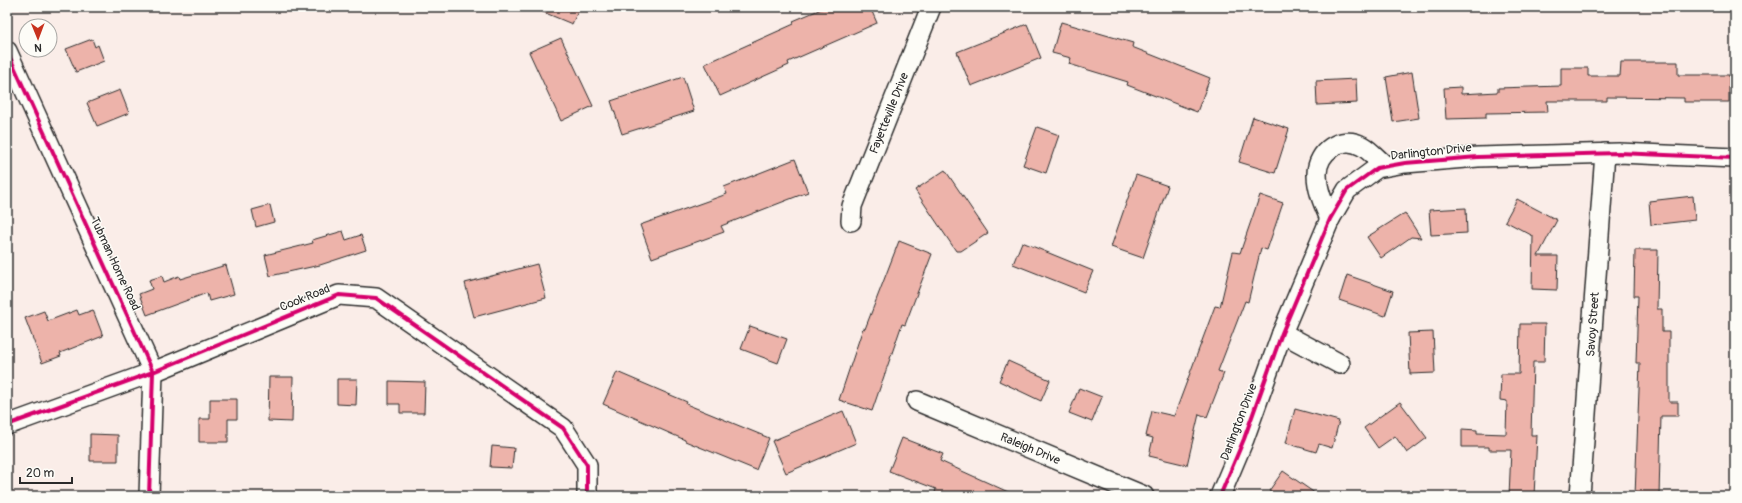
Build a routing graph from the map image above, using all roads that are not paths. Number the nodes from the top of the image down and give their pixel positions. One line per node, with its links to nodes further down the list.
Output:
1 (931, 7): 7 (street, Fayetteville Drive)
2 (7, 51): 10 (street, Tubman Home Road)
3 (1605, 153): 4 (street, Darlington Drive); 5 (street, Darlington Drive); 17 (street, Savoy Street)
4 (1735, 158)
5 (1386, 166): 6 (street, Darlington Drive); 6 (street, Darlington Drive)
6 (1330, 219): 8 (street, Darlington Drive)
7 (851, 221)
8 (1282, 333): 9 (street); 16 (street, Darlington Drive)
9 (1340, 364)
10 (153, 372): 12 (street, Cook Road); 13 (street, Tubman Home Road); 14 (street, Cook Road)
11 (917, 401): 15 (street, Raleigh Drive)
12 (7, 425)
13 (149, 496)
14 (587, 496)
15 (1144, 496)
16 (1220, 496)
17 (1580, 496)

